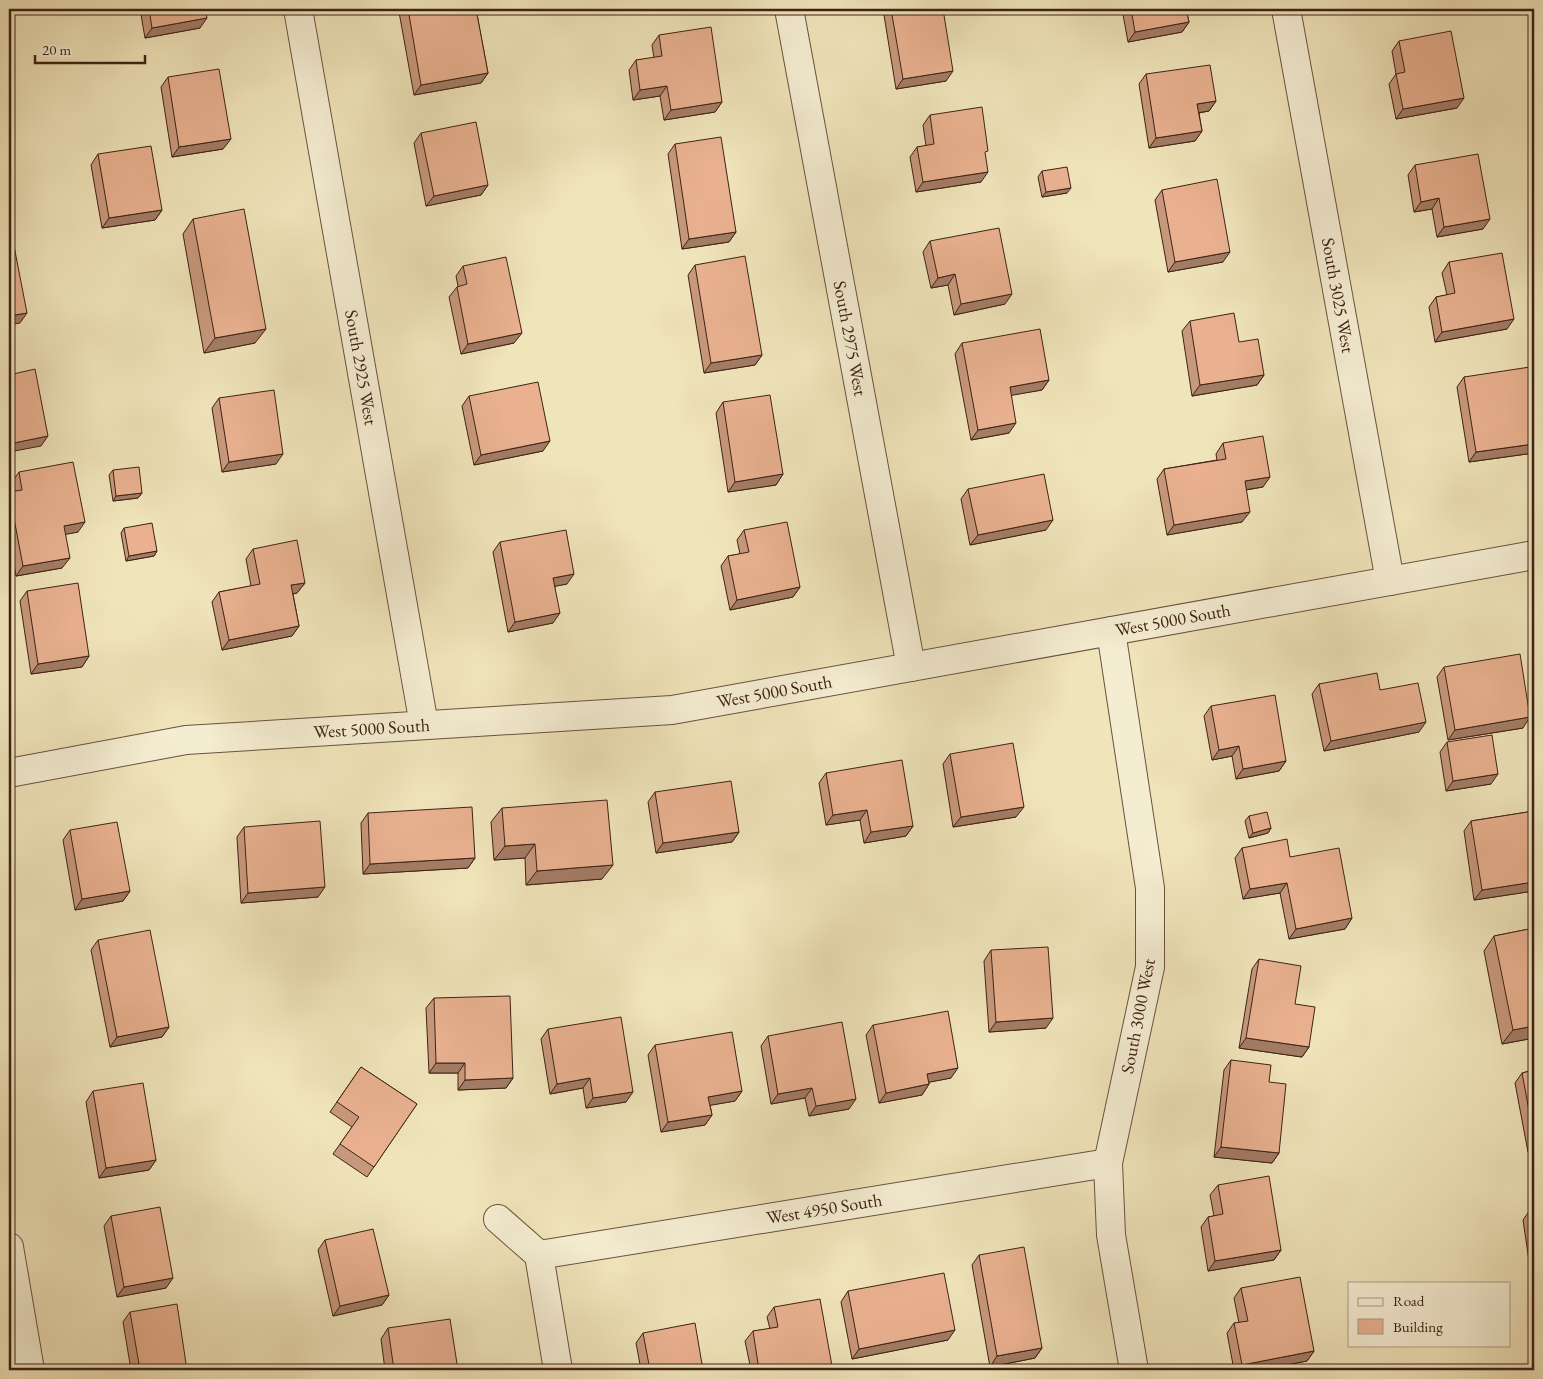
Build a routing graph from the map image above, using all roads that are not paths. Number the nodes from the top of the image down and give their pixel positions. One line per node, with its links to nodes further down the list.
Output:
1 (298, 9): 8 (street, South 2925 West)
2 (789, 9): 7 (street, South 2975 West)
3 (1286, 9): 5 (street, South 3025 West)
4 (1534, 556): 5 (street, West 5000 South)
5 (1390, 581): 6 (street, West 5000 South)
6 (1111, 631): 7 (street, West 5000 South); 10 (street, South 3000 West)
7 (911, 667): 8 (street, West 5000 South)
8 (424, 725): 9 (street, West 5000 South)
9 (9, 773)
10 (1108, 1163): 13 (street, West 4950 South); 16 (street, South 3000 West)
11 (498, 1219): 13 (street)
12 (9, 1247): 14 (street)
13 (539, 1255): 15 (street)
14 (30, 1370)
15 (558, 1370)
16 (1134, 1370)

